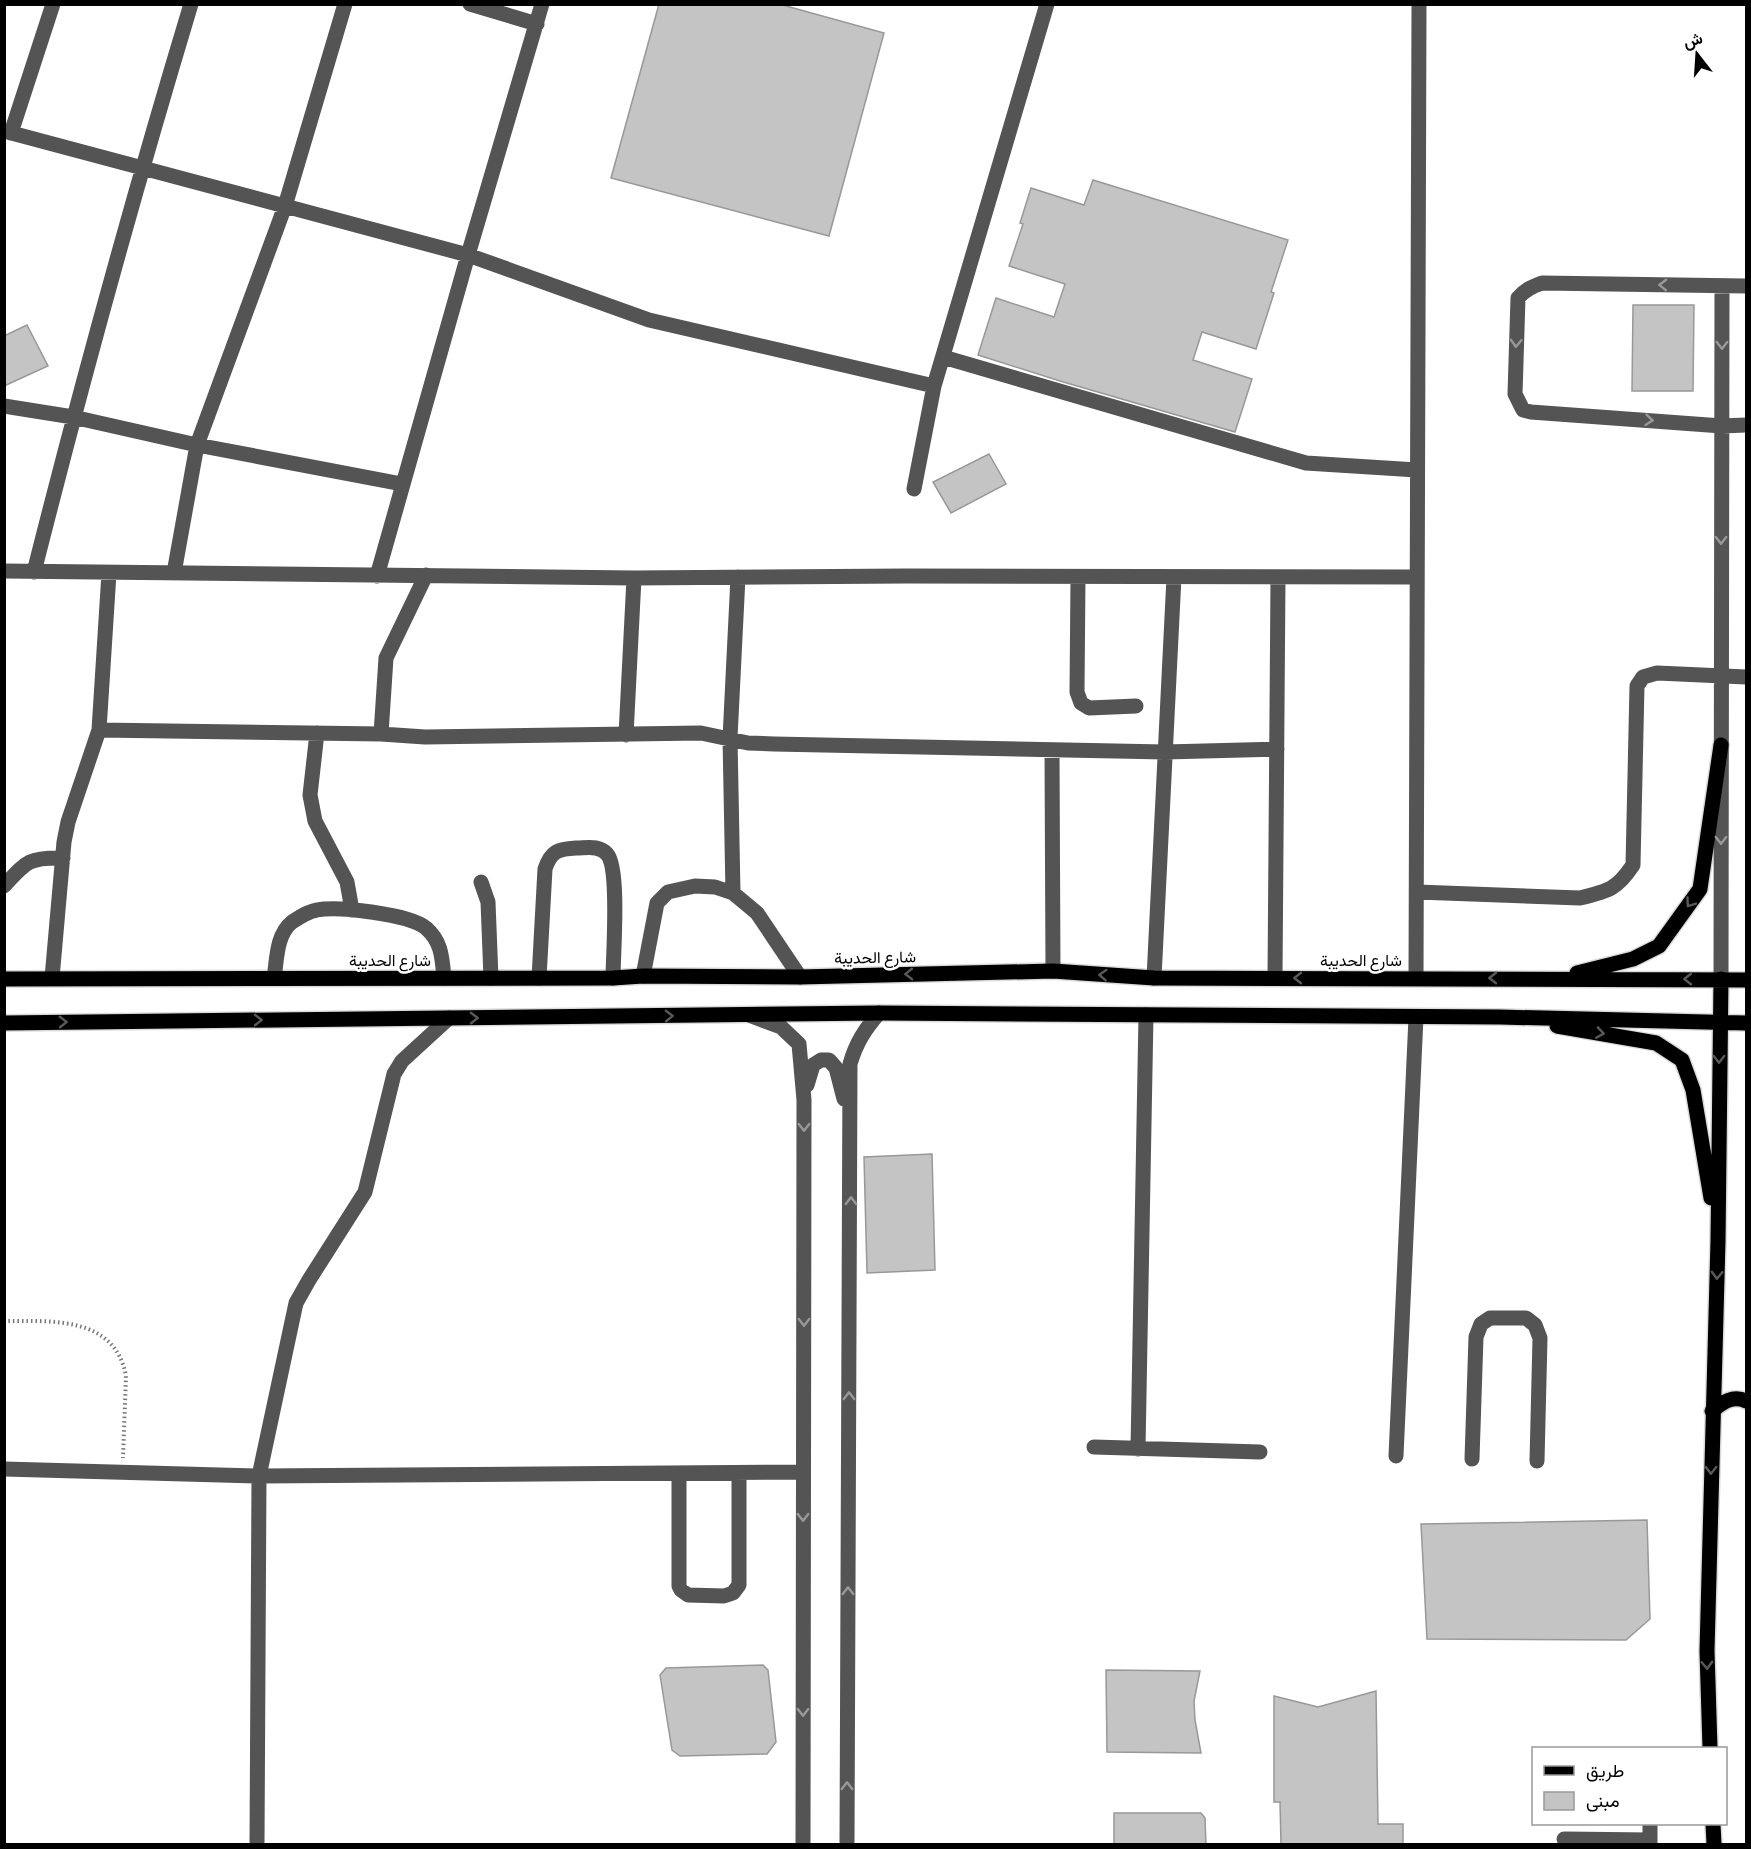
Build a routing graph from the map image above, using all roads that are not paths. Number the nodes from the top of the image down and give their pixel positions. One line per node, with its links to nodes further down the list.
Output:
1 (53, 4): 9 (street)
2 (191, 4): 10 (street)
3 (345, 4): 11 (street)
4 (470, 4): 8 (street)
5 (542, 4): 8 (street)
6 (1047, 4): 15 (street)
7 (1419, 4): 22 (street)
8 (537, 24): 12 (street)
9 (8, 132): 10 (street)
10 (142, 167): 11 (street); 18 (street)
11 (285, 206): 12 (street); 21 (street)
12 (468, 255): 16 (street); 23 (street)
13 (1722, 286): 14 (street); 20 (street, one-way to 20); 20 (street, one-way to 20)
14 (1746, 286)
15 (943, 357): 16 (street); 22 (street)
16 (934, 386): 24 (street)
17 (4, 406): 18 (street)
18 (73, 417): 21 (street); 26 (street)
19 (1746, 425): 20 (street)
20 (1722, 426): 38 (street, one-way to 38)
21 (197, 445): 23 (street); 28 (street)
22 (1418, 470): 35 (street)
23 (402, 484): 30 (street)
24 (914, 489)
25 (4, 571): 26 (street)
26 (34, 572): 27 (street)
27 (109, 573): 28 (street); 40 (street)
28 (174, 573): 30 (street)
29 (426, 575): 30 (street); 36 (street); 42 (street)
30 (377, 576)
31 (738, 577): 32 (street); 36 (street); 44 (street)
32 (1078, 577): 33 (street); 39 (street)
33 (1174, 577): 34 (street); 48 (street)
34 (1278, 577): 35 (street); 46 (street)
35 (1417, 577): 52 (street)
36 (634, 578): 43 (street)
37 (1746, 676): 38 (street)
38 (1720, 677): 45 (street); 52 (street)
39 (1136, 706)
40 (99, 730): 41 (street); 49 (street)
41 (317, 733): 42 (street); 54 (street)
42 (381, 734): 43 (street)
43 (626, 735): 44 (street)
44 (730, 738): 47 (street); 53 (street)
45 (1721, 745): 68 (main road, one-way to 68); 69 (street, one-way to 69)
46 (1277, 749): 48 (street); 65 (street)
47 (1052, 750): 48 (street); 55 (street)
48 (1165, 752): 64 (street)
49 (63, 858): 51 (street); 58 (street)
50 (481, 882): 61 (street)
51 (4, 886)
52 (1417, 891): 66 (street)
53 (733, 893): 56 (street); 57 (street)
54 (352, 910): 59 (street); 60 (street)
55 (1053, 971): 57 (main road, شارع الحديبة, one-way to 57); 64 (main road, شارع الحديبة, one-way to 55)
56 (644, 976): 57 (main road, شارع الحديبة); 63 (main road, شارع الحديبة)
57 (800, 977)
58 (52, 978): 59 (main road, شارع الحديبة); 67 (main road, شارع الحديبة)
59 (274, 978): 60 (main road, شارع الحديبة)
60 (444, 978): 61 (main road, شارع الحديبة)
61 (491, 978): 62 (main road, شارع الحديبة)
62 (539, 978): 63 (main road, شارع الحديبة); 63 (street)
63 (613, 978)
64 (1154, 978): 65 (main road, شارع الحديبة)
65 (1275, 978): 66 (main road, شارع الحديبة, one-way to 65)
66 (1416, 978): 68 (main road, شارع الحديبة, one-way to 66)
67 (4, 979)
68 (1552, 979): 69 (main road, شارع الحديبة, one-way to 68)
69 (1721, 979): 70 (main road, شارع الحديبة); 77 (main road)
70 (1746, 980)
71 (879, 1013): 72 (main road); 73 (main road); 81 (street)
72 (749, 1015): 76 (main road, one-way to 72); 80 (street)
73 (1146, 1015): 74 (main road); 86 (street)
74 (1416, 1017): 75 (main road); 88 (street)
75 (1500, 1017): 77 (main road); 82 (main road, one-way to 82)
76 (450, 1018): 78 (main road, one-way to 76); 95 (street)
77 (1719, 1022): 79 (main road); 82 (main road, one-way to 82)
78 (4, 1023)
79 (1746, 1023)
80 (804, 1100): 81 (street); 92 (street, one-way to 92)
81 (851, 1125): 103 (street, one-way to 81)
82 (1718, 1241): 84 (main road, one-way to 84)
83 (1746, 1401): 84 (main road)
84 (1712, 1411): 96 (main road, one-way to 96)
85 (1094, 1447): 86 (street)
86 (1138, 1449): 87 (street)
87 (1260, 1452)
88 (1396, 1456)
89 (1472, 1458): 90 (street)
90 (1537, 1461)
91 (4, 1469): 95 (street)
92 (803, 1472): 94 (street); 102 (street, one-way to 102)
93 (679, 1473): 94 (street); 94 (street); 95 (street)
94 (739, 1473)
95 (259, 1476): 101 (street)
96 (1710, 1747)
97 (1650, 1825): 100 (street)
98 (1713, 1825): 104 (main road)
99 (1564, 1836): 100 (street)
100 (1650, 1842)
101 (257, 1845)
102 (803, 1845)
103 (847, 1845)
104 (1714, 1845)

